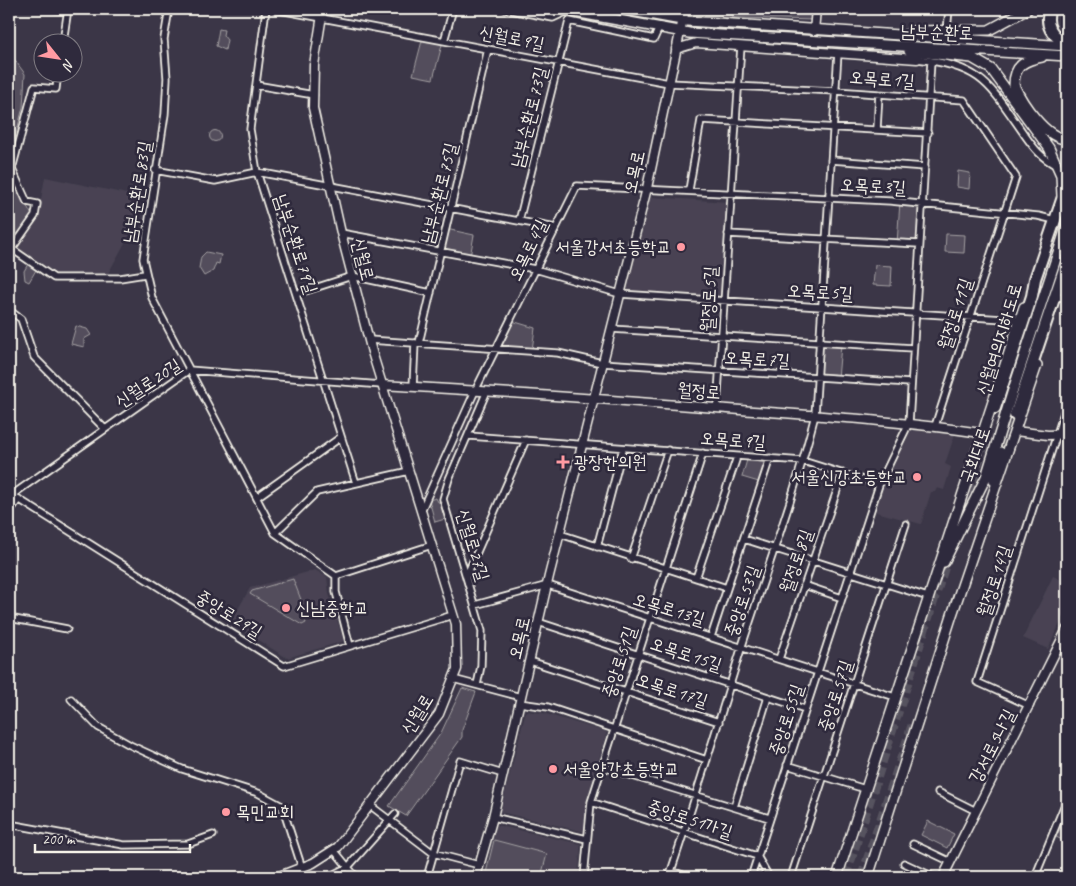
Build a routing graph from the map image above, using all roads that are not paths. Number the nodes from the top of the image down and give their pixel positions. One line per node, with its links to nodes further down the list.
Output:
1 (55, 9): 15 (street)
2 (169, 9): 54 (street, 남부순환로83길)
3 (266, 9): 40 (street, 남부순환로79길)
4 (274, 9): 17 (street, 신월로9길)
5 (323, 9): 17 (main road, 신월로)
6 (453, 9): 25 (street)
7 (504, 9): 16 (street, 남부순환로)
8 (558, 9): 16 (main road, 남부순환로)
9 (621, 9): 18 (main road, 남부순환로)
10 (686, 9): 18 (main road, 오목로)
11 (816, 9): 21 (main road)
12 (949, 9): 20 (street)
13 (1028, 9): 20 (main road)
14 (1050, 9): 26 (highway)
15 (68, 10): 22 (street)
16 (573, 10): 19 (main road, 남부순환로)
17 (321, 18): 25 (street, 신월로9길); 43 (main road, 신월로)
18 (684, 20): 21 (main road, 남부순환로); 23 (main road, 오목로)
19 (659, 28): 23 (main road, 남부순환로); 37 (street, 남부순환로73길)
20 (947, 30): 24 (main road)
21 (814, 31): 24 (main road, 남부순환로)
22 (65, 32)
23 (681, 32): 28 (main road, 남부순환로); 31 (main road, 오목로)
24 (842, 32): 29 (main road, 남부순환로)
25 (444, 41): 30 (street, 신월로9길)
26 (1067, 42)
27 (741, 46): 31 (main road, 남부순환로); 32 (main road, 남부순환로); 41 (street, 월정로5길)
28 (892, 46): 33 (main road, 남부순환로); 34 (main road)
29 (1067, 46)
30 (488, 49): 37 (street, 신월로9길); 64 (street, 남부순환로75길)
31 (676, 49): 39 (main road, 오목로)
32 (838, 53): 34 (main road, 남부순환로); 42 (street, 중앙로53길)
33 (1056, 54): 35 (main road, 남부순환로); 50 (main road)
34 (917, 56): 36 (street); 53 (main road)
35 (1067, 56)
36 (931, 61): 45 (street); 53 (street)
37 (558, 62): 39 (street, 신월로9길); 67 (street, 남부순환로73길)
38 (57, 82): 75 (street)
39 (668, 83): 41 (street, 오목로1길); 58 (main road, 오목로)
40 (256, 85): 43 (street); 55 (street, 남부순환로79길)
41 (738, 86): 42 (street, 오목로1길); 46 (street, 월정로5길)
42 (836, 91): 44 (street, 오목로1길); 47 (street, 중앙로53길)
43 (314, 94): 56 (main road, 신월로)
44 (879, 94): 45 (street, 오목로1길); 48 (street)
45 (930, 98): 49 (street); 65 (street, 오목로1길)
46 (735, 121): 47 (street); 59 (street); 60 (street, 월정로5길)
47 (833, 127): 48 (street); 51 (street, 중앙로53길)
48 (877, 130): 49 (street)
49 (928, 133): 52 (street)
50 (1067, 138)
51 (831, 160): 52 (street); 61 (street, 중앙로53길)
52 (925, 166): 63 (street)
53 (1058, 167): 62 (main road)
54 (155, 170): 55 (street); 79 (street, 남부순환로83길)
55 (257, 172): 56 (street); 84 (street, 남부순환로79길)
56 (330, 185): 64 (street); 70 (main road, 신월로)
57 (1067, 185): 62 (highway, 신월여의지하도로)
58 (647, 188): 59 (street, 오목로3길); 69 (street, 오목로4길); 85 (main road, 오목로)
59 (688, 190): 60 (street, 오목로3길)
60 (730, 192): 61 (street, 오목로3길); 71 (street, 월정로5길)
61 (828, 199): 63 (street, 오목로3길); 73 (street, 중앙로53길)
62 (1062, 200): 66 (highway, 신월여의지하도로)
63 (922, 204): 65 (street, 오목로3길); 74 (street)
64 (451, 208): 67 (street); 76 (street, 남부순환로75길)
65 (1004, 212): 66 (street, 오목로3길); 91 (street, 월정로11길)
66 (1055, 220): 82 (highway, 신월여의지하도로)
67 (519, 221): 69 (street)
68 (1067, 225): 170 (main road, 국회대로)
69 (556, 228): 78 (street, 오목로4길)
70 (341, 233): 76 (street, 오목로5길); 80 (main road, 신월로)
71 (728, 234): 73 (street); 87 (street, 월정로5길)
72 (1067, 236): 140 (main road, 국회대로)
73 (826, 238): 74 (street); 88 (street, 중앙로53길)
74 (919, 244): 90 (street)
75 (10, 251): 79 (street)
76 (440, 251): 78 (street, 오목로5길); 83 (street, 남부순환로75길)
77 (1067, 260): 81 (highway)
78 (536, 269): 85 (street, 오목로5길); 99 (street, 오목로4길)
79 (145, 274): 101 (street, 남부순환로83길)
80 (352, 276): 83 (street); 84 (street); 95 (main road, 신월로)
81 (1062, 278): 86 (main road); 114 (highway)
82 (1035, 279): 92 (main road); 113 (highway, 신월여의지하도로)
83 (430, 293): 96 (street, 남부순환로75길)
84 (296, 294): 104 (street, 남부순환로79길)
85 (620, 294): 87 (street, 오목로5길); 93 (main road, 오목로)
86 (1063, 297): 119 (main road)
87 (724, 302): 88 (street, 오목로5길); 94 (street, 월정로5길)
88 (821, 307): 90 (street, 오목로5길); 97 (street, 중앙로53길)
89 (9, 310): 118 (street)
90 (916, 313): 91 (street, 오목로5길); 98 (street)
91 (970, 316): 92 (street, 오목로5길); 117 (street, 월정로11길)
92 (1019, 320): 120 (main road)
93 (611, 329): 94 (street); 100 (main road, 오목로)
94 (722, 336): 97 (street); 102 (street, 월정로5길)
95 (369, 340): 96 (street); 106 (main road, 신월로)
96 (417, 343): 99 (street); 107 (street)
97 (818, 343): 98 (street); 103 (street, 중앙로53길)
98 (913, 348): 105 (street)
99 (496, 349): 100 (street); 108 (street, 오목로4길)
100 (602, 363): 102 (street, 오목로7길); 110 (main road, 오목로)
101 (189, 370): 104 (street, 신월로20길); 118 (street, 신월로20길); 138 (street, 남부순환로83길)
102 (719, 372): 103 (street, 오목로7길); 112 (street, 월정로5길)
103 (816, 378): 105 (street, 오목로7길); 115 (street, 중앙로53길)
104 (323, 381): 106 (street, 신월로20길); 123 (street, 남부순환로79길)
105 (910, 383): 116 (street)
106 (382, 385): 107 (main road, 월정로); 133 (main road, 신월로)
107 (413, 387): 108 (main road, 월정로)
108 (475, 391): 109 (main road, 월정로); 141 (street)
109 (487, 391): 110 (main road, 월정로); 124 (street, 신월로27길)
110 (594, 398): 112 (main road, 월정로); 126 (main road, 오목로)
111 (1067, 403): 121 (street)
112 (717, 408): 115 (main road, 월정로)
113 (995, 408)
114 (1015, 415)
115 (815, 416): 116 (main road, 월정로); 132 (street, 중앙로53길)
116 (908, 424): 117 (main road, 월정로); 136 (street, 중앙로55길)
117 (935, 426): 120 (main road, 월정로)
118 (105, 429): 137 (street, 신월로20길)
119 (1015, 431): 121 (main road); 140 (main road)
120 (982, 433): 161 (main road)
121 (1058, 433): 122 (main road); 187 (street, 월정로14길)
122 (1067, 434)
123 (341, 436): 135 (street, 남부순환로79길); 138 (street)
124 (469, 436): 125 (street, 오목로9길); 155 (street, 신월로27길)
125 (526, 440): 126 (street, 오목로9길); 155 (street)
126 (582, 445): 127 (street, 오목로9길); 145 (main road, 오목로)
127 (623, 448): 128 (street, 오목로9길); 148 (street)
128 (668, 450): 129 (street, 오목로9길); 150 (street)
129 (703, 453): 130 (street, 오목로9길); 152 (street, 중앙로51길)
130 (770, 458): 132 (street, 오목로9길); 146 (street)
131 (736, 460): 156 (street)
132 (803, 461): 134 (street, 오목로9길); 149 (street, 중앙로53길)
133 (409, 471): 135 (street); 141 (main road, 신월로)
134 (843, 473): 136 (street, 오목로9길); 151 (street, 월정로8길)
135 (356, 483): 144 (street)
136 (879, 485): 153 (street, 중앙로55길)
137 (10, 494): 139 (street, 중앙로29길)
138 (257, 497): 144 (street, 남부순환로83길)
139 (18, 499): 142 (street); 172 (street, 중앙로29길)
140 (991, 501): 233 (main road)
141 (421, 511): 147 (main road, 신월로)
142 (9, 512)
143 (906, 524): 157 (street, 중앙로57길)
144 (276, 533): 154 (street)
145 (560, 534): 148 (street); 158 (main road, 오목로)
146 (744, 539): 149 (street); 160 (street)
147 (432, 545): 154 (street); 164 (main road, 신월로)
148 (598, 547): 150 (street)
149 (776, 549): 151 (street); 173 (street, 중앙로53길)
150 (631, 559): 152 (street)
151 (812, 560): 153 (street); 159 (street, 월정로8길)
152 (666, 569): 156 (street); 166 (street, 중앙로51길)
153 (850, 572): 157 (street); 162 (street, 중앙로55길)
154 (336, 576): 172 (street)
155 (466, 577): 163 (street, 신월로27길)
156 (696, 578): 160 (street)
157 (888, 584): 161 (street); 180 (street, 중앙로57길)
158 (548, 585): 163 (street, 오목로); 166 (street, 오목로13길); 167 (main road, 오목로)
159 (804, 585): 162 (street); 175 (street, 월정로8길)
160 (727, 588): 171 (street)
161 (928, 597): 170 (main road)
162 (842, 598): 177 (street, 중앙로55길)
163 (474, 605): 181 (street, 신월로27길)
164 (453, 615): 172 (street, 중앙로29길); 178 (main road, 신월로)
165 (9, 618): 168 (street)
166 (649, 619): 171 (street, 오목로13길); 174 (street, 중앙로51길)
167 (538, 622): 174 (street, 오목로15길); 176 (main road, 오목로)
168 (68, 629)
169 (1067, 629): 187 (main road, 강서로5나길)
170 (918, 633): 184 (main road)
171 (711, 638): 173 (street, 오목로13길)
172 (350, 646)
173 (742, 647): 175 (street, 오목로13길); 179 (street, 중앙로53길)
174 (638, 654): 179 (street, 오목로15길); 182 (street, 중앙로51길)
175 (779, 659): 177 (street, 오목로13길)
176 (530, 661): 182 (street, 오목로17길); 186 (main road, 오목로)
177 (817, 672): 180 (street, 오목로13길); 188 (street, 중앙로55길)
178 (453, 679): 181 (street); 201 (main road, 신월로)
179 (731, 684): 183 (street, 오목로15길); 189 (street, 중앙로53길)
180 (854, 684): 184 (street, 오목로13길); 195 (street, 중앙로57길)
181 (477, 685): 186 (street)
182 (626, 691): 189 (street, 오목로17길); 190 (street, 중앙로51길)
183 (768, 696): 188 (street, 오목로15길); 202 (street)
184 (895, 697): 196 (main road)
185 (71, 699): 220 (street)
186 (520, 700): 190 (street); 194 (main road, 오목로)
187 (1030, 706): 203 (main road, 강서로5나길)
188 (805, 709): 192 (street, 중앙로55길)
189 (719, 722): 191 (street, 중앙로53길)
190 (614, 728): 191 (street); 193 (street, 중앙로51길)
191 (707, 760): 198 (street, 중앙로53길)
192 (787, 766): 195 (street); 206 (street, 중앙로55길)
193 (603, 767): 198 (street); 200 (street, 중앙로51길)
194 (503, 774): 205 (main road, 오목로); 214 (street)
195 (824, 777): 196 (street); 231 (street, 중앙로57길)
196 (865, 789): 232 (main road)
197 (938, 792): 203 (street)
198 (696, 795): 202 (street); 209 (street, 중앙로53길)
199 (1067, 798): 236 (street)
200 (591, 802): 209 (street, 중앙로51가길); 211 (street, 중앙로51길)
201 (371, 806): 207 (street); 213 (main road, 신월로)
202 (734, 808): 206 (street)
203 (976, 811): 217 (main road, 강서로5나길)
204 (395, 814): 207 (street)
205 (493, 816): 211 (street); 218 (main road, 오목로)
206 (770, 818): 215 (street, 중앙로55길)
207 (390, 821): 214 (street); 219 (street)
208 (9, 824): 210 (street)
209 (684, 832): 215 (street, 중앙로51가길); 221 (street, 중앙로53길)
210 (213, 835)
211 (587, 839): 227 (street, 중앙로51길)
212 (913, 844): 217 (street)
213 (334, 850): 219 (street); 220 (main road, 신월로)
214 (433, 853): 218 (street); 225 (street)
215 (757, 856): 229 (street, 중앙로55길); 230 (street)
216 (904, 862): 234 (street)
217 (951, 862): 235 (main road, 강서로5나길)
218 (479, 865): 226 (main road, 오목로)
219 (348, 867): 223 (street); 224 (street)
220 (302, 868): 222 (main road, 신월로)
221 (670, 874): 228 (street, 중앙로53길)
222 (277, 877)
223 (328, 877)
224 (356, 877)
225 (427, 877)
226 (476, 877)
227 (584, 877)
228 (689, 877)
229 (751, 877)
230 (769, 877)
231 (791, 877)
232 (837, 877)
233 (868, 877)
234 (934, 877)
235 (943, 877)
236 (1035, 877)

